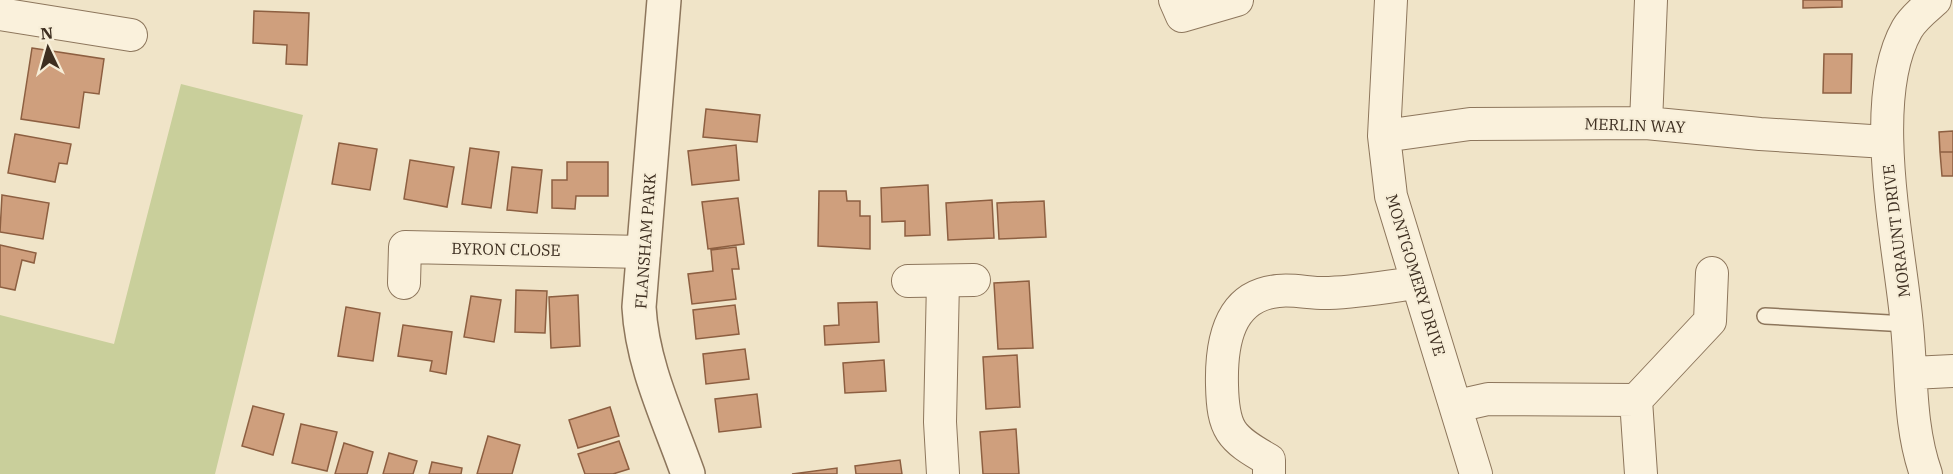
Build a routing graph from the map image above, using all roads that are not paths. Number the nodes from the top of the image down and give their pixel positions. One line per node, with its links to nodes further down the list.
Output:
1 (664, 0): 12 (street, FLANSHAM PARK)
2 (1175, 0): 3 (street)
3 (1237, 0)
4 (1391, 0): 10 (street, MONTGOMERY DRIVE)
5 (1651, 0): 9 (street)
6 (1935, 0): 11 (street, MORAUNT DRIVE)
7 (0, 14): 8 (street)
8 (131, 35)
9 (1646, 123): 10 (street, MERLIN WAY); 11 (street, MERLIN WAY)
10 (1384, 135): 18 (street, MONTGOMERY DRIVE)
11 (1886, 142): 20 (street, MORAUNT DRIVE)
12 (644, 252): 17 (street, BYRON CLOSE); 25 (street, FLANSHAM PARK)
13 (1712, 273): 23 (street)
14 (974, 280): 16 (street)
15 (908, 281): 16 (street)
16 (943, 281): 26 (street)
17 (404, 283)
18 (1415, 283): 24 (street, MONTGOMERY DRIVE); 27 (street)
19 (1765, 316): 20 (lane)
20 (1907, 324): 22 (street, MORAUNT DRIVE)
21 (1953, 371): 22 (street)
22 (1912, 373): 30 (street, MORAUNT DRIVE)
23 (1636, 400): 24 (street); 29 (street)
24 (1456, 406): 28 (street, MONTGOMERY DRIVE)
25 (688, 474)
26 (943, 474)
27 (1269, 474)
28 (1476, 474)
29 (1641, 474)
30 (1926, 474)

